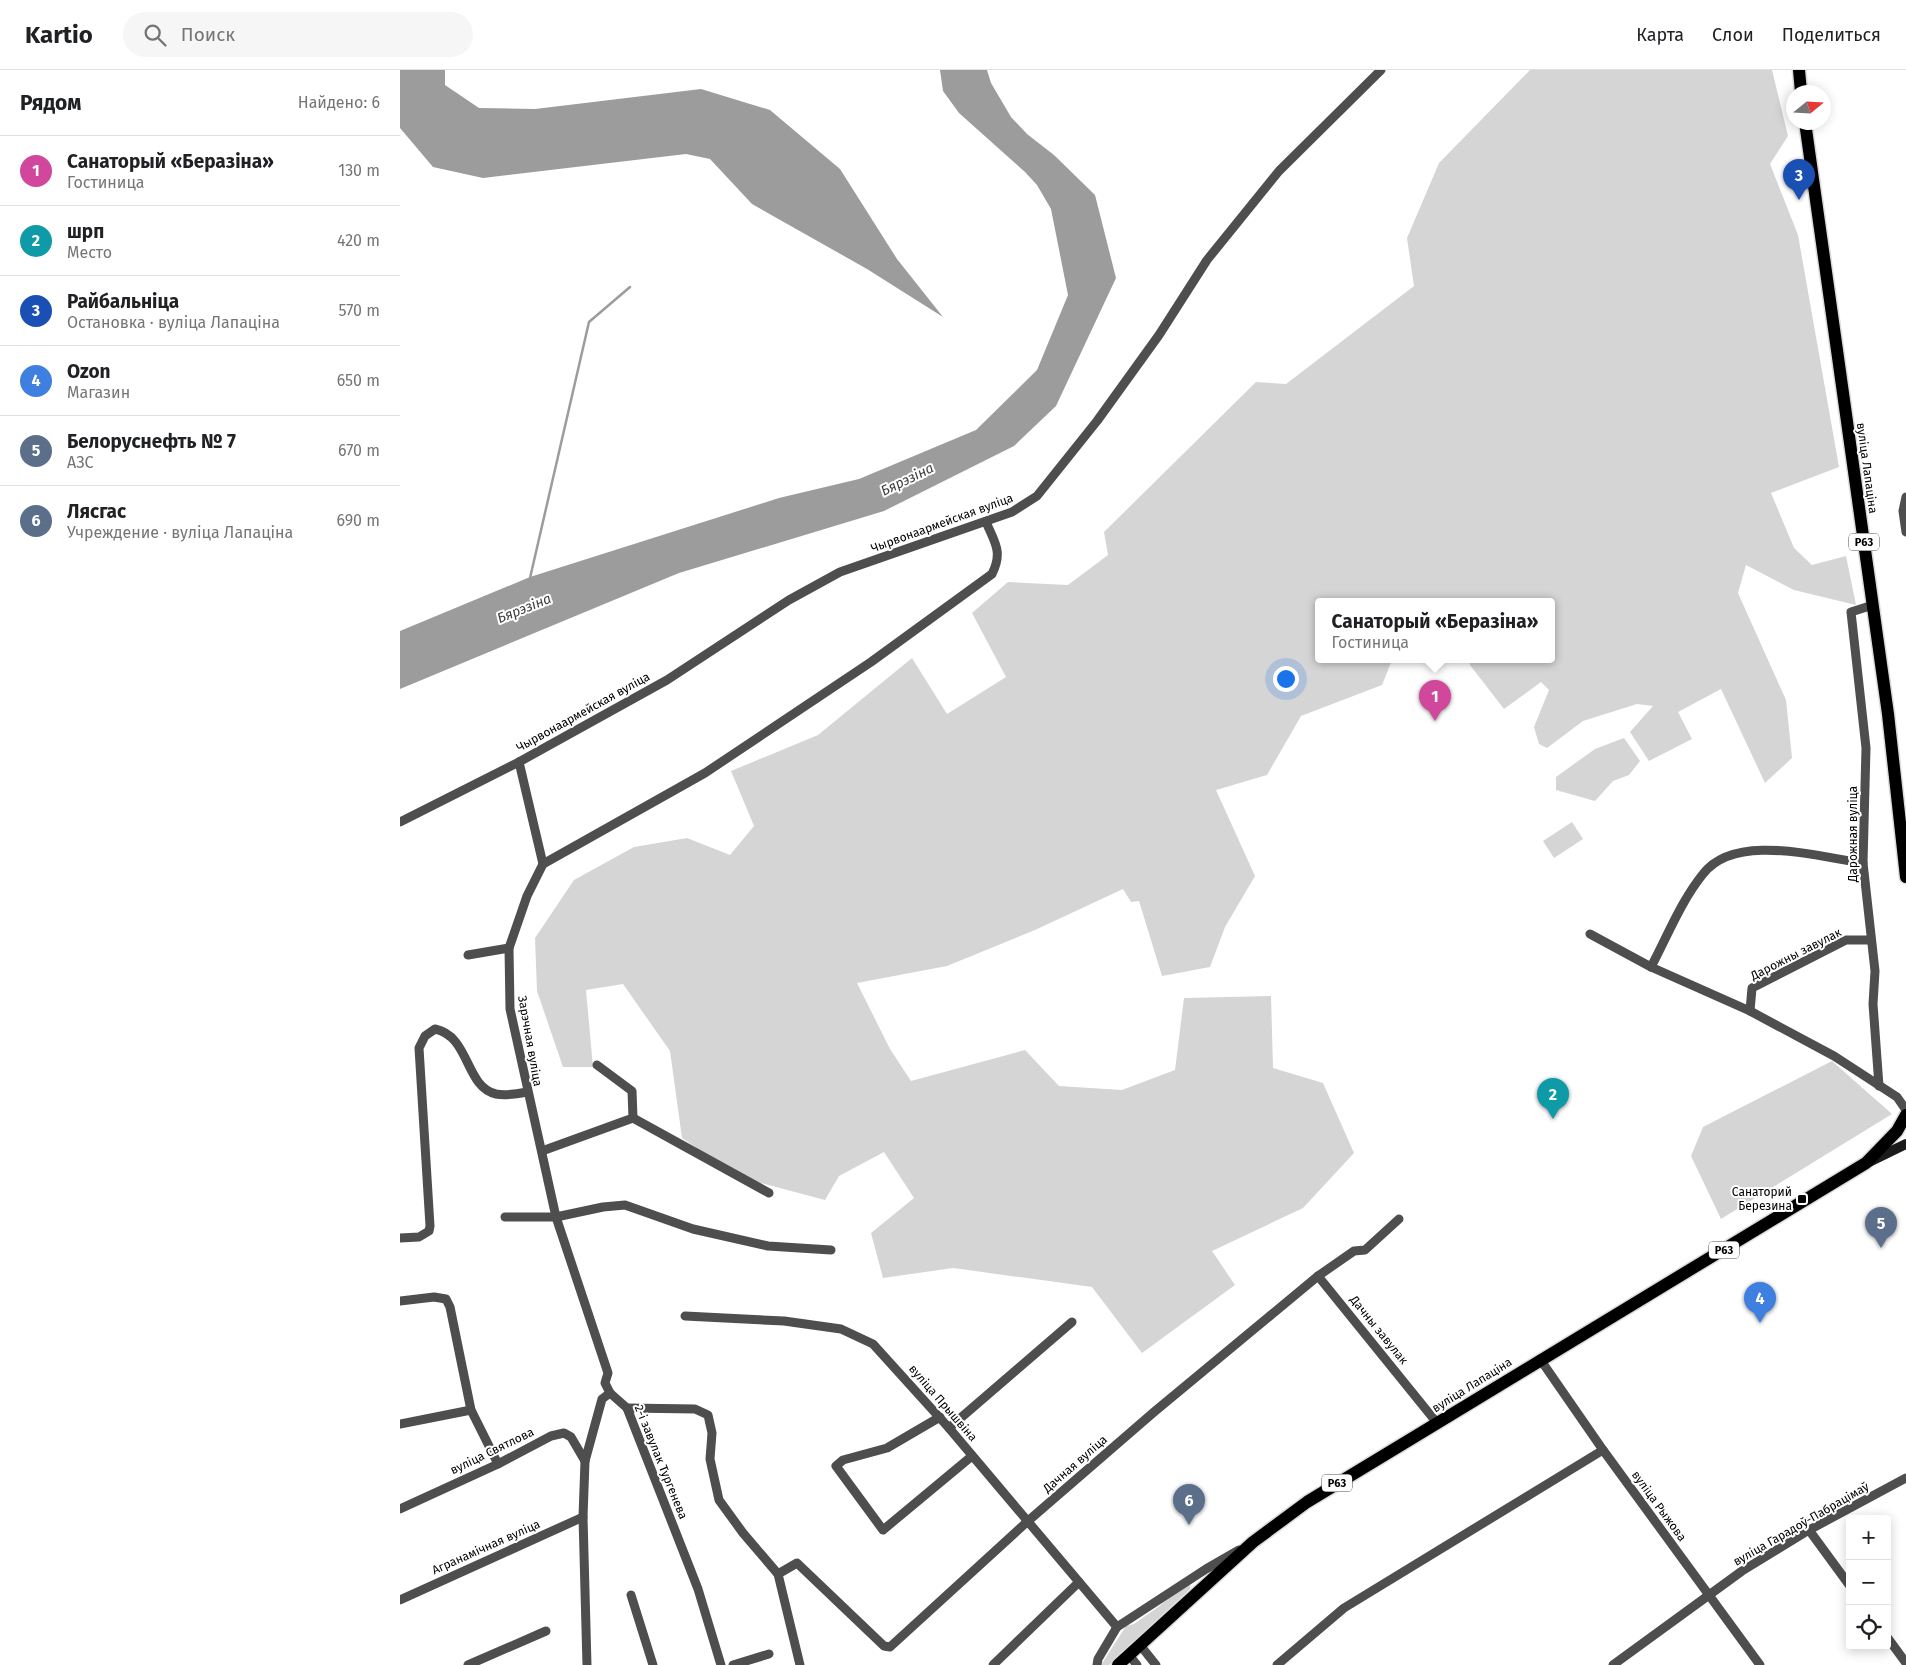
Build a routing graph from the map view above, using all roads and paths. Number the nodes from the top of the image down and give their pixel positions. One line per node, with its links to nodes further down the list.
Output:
1 (1381, 70): 6 (street, Чырвонаармейская вуліца)
2 (1798, 70): 3 (main road)
3 (1800, 85)
4 (1806, 130): 8 (main road, вуліца Лапаціна / Р63)
5 (1906, 497): 7 (street)
6 (986, 522): 9 (street, Чырвонаармейская вуліца); 11 (street)
7 (1906, 532)
8 (1873, 605): 12 (street, Дарожная вуліца); 13 (main road, вуліца Лапаціна / Р63)
9 (519, 762): 10 (street, Чырвонаармейская вуліца); 11 (street)
10 (400, 822)
11 (543, 864): 16 (street, Зарэчная вуліца)
12 (1863, 864): 15 (street, Дарожная вуліца); 18 (street)
13 (1906, 877)
14 (1590, 934): 18 (street)
15 (1871, 940): 19 (street, Дарожны завулак); 21 (street, Дарожная вуліца)
16 (509, 948): 17 (street); 22 (street, Зарэчная вуліца)
17 (468, 955)
18 (1651, 967): 19 (street)
19 (1750, 1011): 21 (street)
20 (597, 1064): 25 (street)
21 (1879, 1086): 23 (street)
22 (527, 1092): 28 (street, Зарэчная вуліца); 34 (street)
23 (1906, 1110)
24 (1906, 1115): 26 (main road, вуліца Лапаціна / Р63); 29 (main road, вуліца Лапаціна / Р63)
25 (632, 1118): 28 (street); 30 (street)
26 (1906, 1130)
27 (1906, 1144): 29 (main road, вуліца Лапаціна / Р63)
28 (542, 1151): 32 (street)
29 (1866, 1163): 40 (main road, вуліца Лапаціна / Р63)
30 (769, 1193)
31 (505, 1217): 32 (street)
32 (556, 1217): 35 (street); 41 (street)
33 (1399, 1219): 36 (street, Дачная вуліца)
34 (400, 1238)
35 (831, 1250)
36 (1318, 1276): 45 (street, Дачны завулак); 55 (street, Дачная вуліца)
37 (400, 1301): 43 (street)
38 (684, 1316): 44 (street, вуліца Прышвіна)
39 (1072, 1322): 47 (street)
40 (1540, 1359): 45 (main road, вуліца Лапаціна / Р63); 48 (street, вуліца Рыжова)
41 (610, 1393): 42 (street, 2-і завулак Тургенева); 50 (street)
42 (627, 1408): 58 (street); 74 (street, 2-і завулак Тургенева)
43 (471, 1410): 46 (street); 51 (street)
44 (940, 1417): 47 (street, вуліца Прышвіна); 49 (street)
45 (1437, 1423): 57 (main road, вуліца Лапаціна / Р63)
46 (400, 1424)
47 (949, 1428): 49 (street, вуліца Прышвіна)
48 (1603, 1450): 62 (street, вуліца Рыжова); 81 (street)
49 (972, 1456): 55 (street, вуліца Прышвіна)
50 (585, 1461): 51 (street, вуліца Святлова); 54 (street)
51 (498, 1464): 53 (street, вуліца Святлова)
52 (1906, 1479): 56 (street, вуліца Гарадоў-Пабрацімаў)
53 (400, 1509)
54 (583, 1517): 63 (street, Агранамічная вуліца); 72 (street)
55 (1028, 1521): 58 (street, Дачная вуліца); 60 (street, вуліца Прышвіна)
56 (1809, 1530): 59 (street); 62 (street, вуліца Гарадоў-Пабрацімаў)
57 (1253, 1542): 64 (street); 67 (main road, вуліца Лапаціна / Р63)
58 (778, 1574): 76 (street)
59 (1846, 1581)
60 (1079, 1582): 64 (street, вуліца Прышвіна); 77 (street)
61 (631, 1595): 73 (street)
62 (1710, 1596): 82 (street, вуліца Гарадоў-Пабрацімаў); 83 (street, вуліца Рыжова)
63 (400, 1600)
64 (1117, 1627): 78 (street)
65 (546, 1631): 71 (street)
66 (1891, 1642): 70 (street)
67 (1140, 1645): 69 (main road, вуліца Лапаціна / Р63); 80 (street)
68 (769, 1654): 75 (street)
69 (1133, 1660): 79 (main road, вуліца Лапаціна / Р63)
70 (1906, 1663)
71 (468, 1665)
72 (587, 1665)
73 (653, 1665)
74 (721, 1665)
75 (733, 1665)
76 (800, 1665)
77 (993, 1665)
78 (1096, 1665)
79 (1118, 1665)
80 (1156, 1665)
81 (1277, 1665)
82 (1613, 1665)
83 (1760, 1665)

